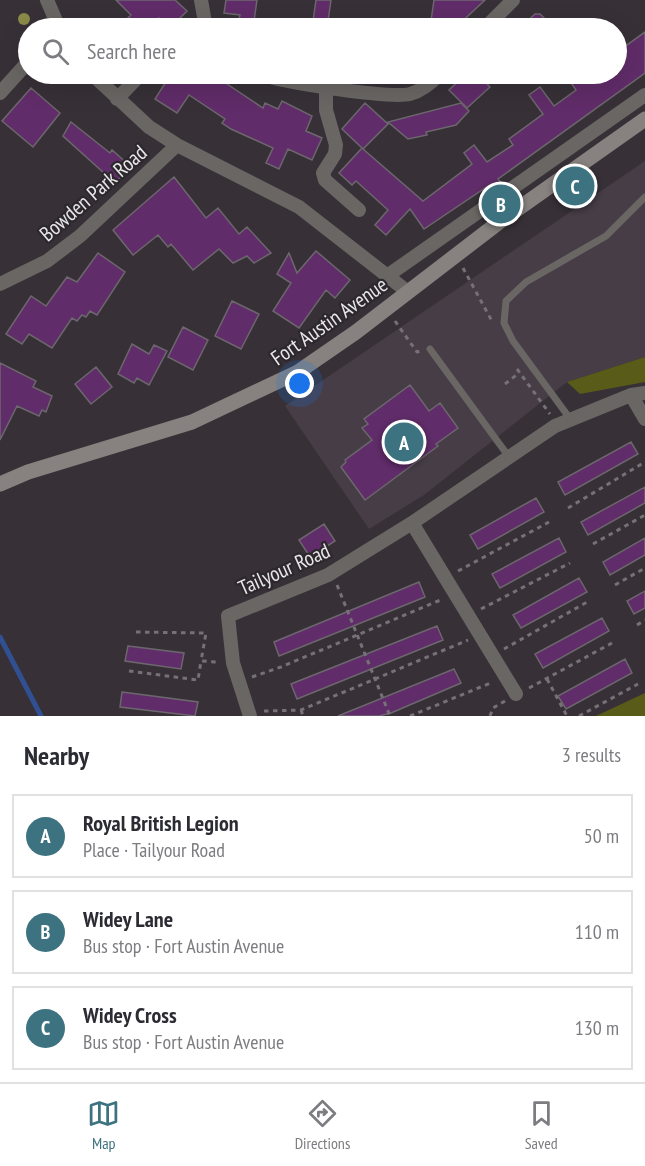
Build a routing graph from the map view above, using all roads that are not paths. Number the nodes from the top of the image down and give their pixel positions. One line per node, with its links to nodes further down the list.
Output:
1 (47, 0): 4 (street)
2 (201, 0): 5 (street)
3 (507, 2): 6 (street)
4 (55, 18)
5 (204, 18)
6 (493, 18)
7 (18, 73): 13 (street)
8 (102, 84): 15 (street)
9 (131, 84): 15 (street)
10 (305, 84): 12 (street)
11 (429, 84): 12 (street)
12 (326, 87): 19 (street)
13 (0, 93)
14 (645, 95): 20 (street, Fort Austin Avenue)
15 (117, 99): 17 (street)
16 (645, 119): 22 (main road, Fort Austin Avenue)
17 (177, 145): 20 (street); 21 (street, Bowden Park Road)
18 (645, 197): 26 (lane)
19 (359, 210)
20 (387, 276): 22 (street)
21 (0, 284)
22 (408, 292): 28 (main road, Fort Austin Avenue)
23 (430, 349): 27 (lane)
24 (638, 394): 25 (street, Tailyour Road); 26 (street, Tailyour Road)
25 (645, 419)
26 (571, 420): 27 (street, Tailyour Road)
27 (509, 457): 29 (street, Tailyour Road)
28 (0, 484)
29 (412, 523): 30 (street); 31 (street, Tailyour Road)
30 (516, 694)
31 (250, 716)

